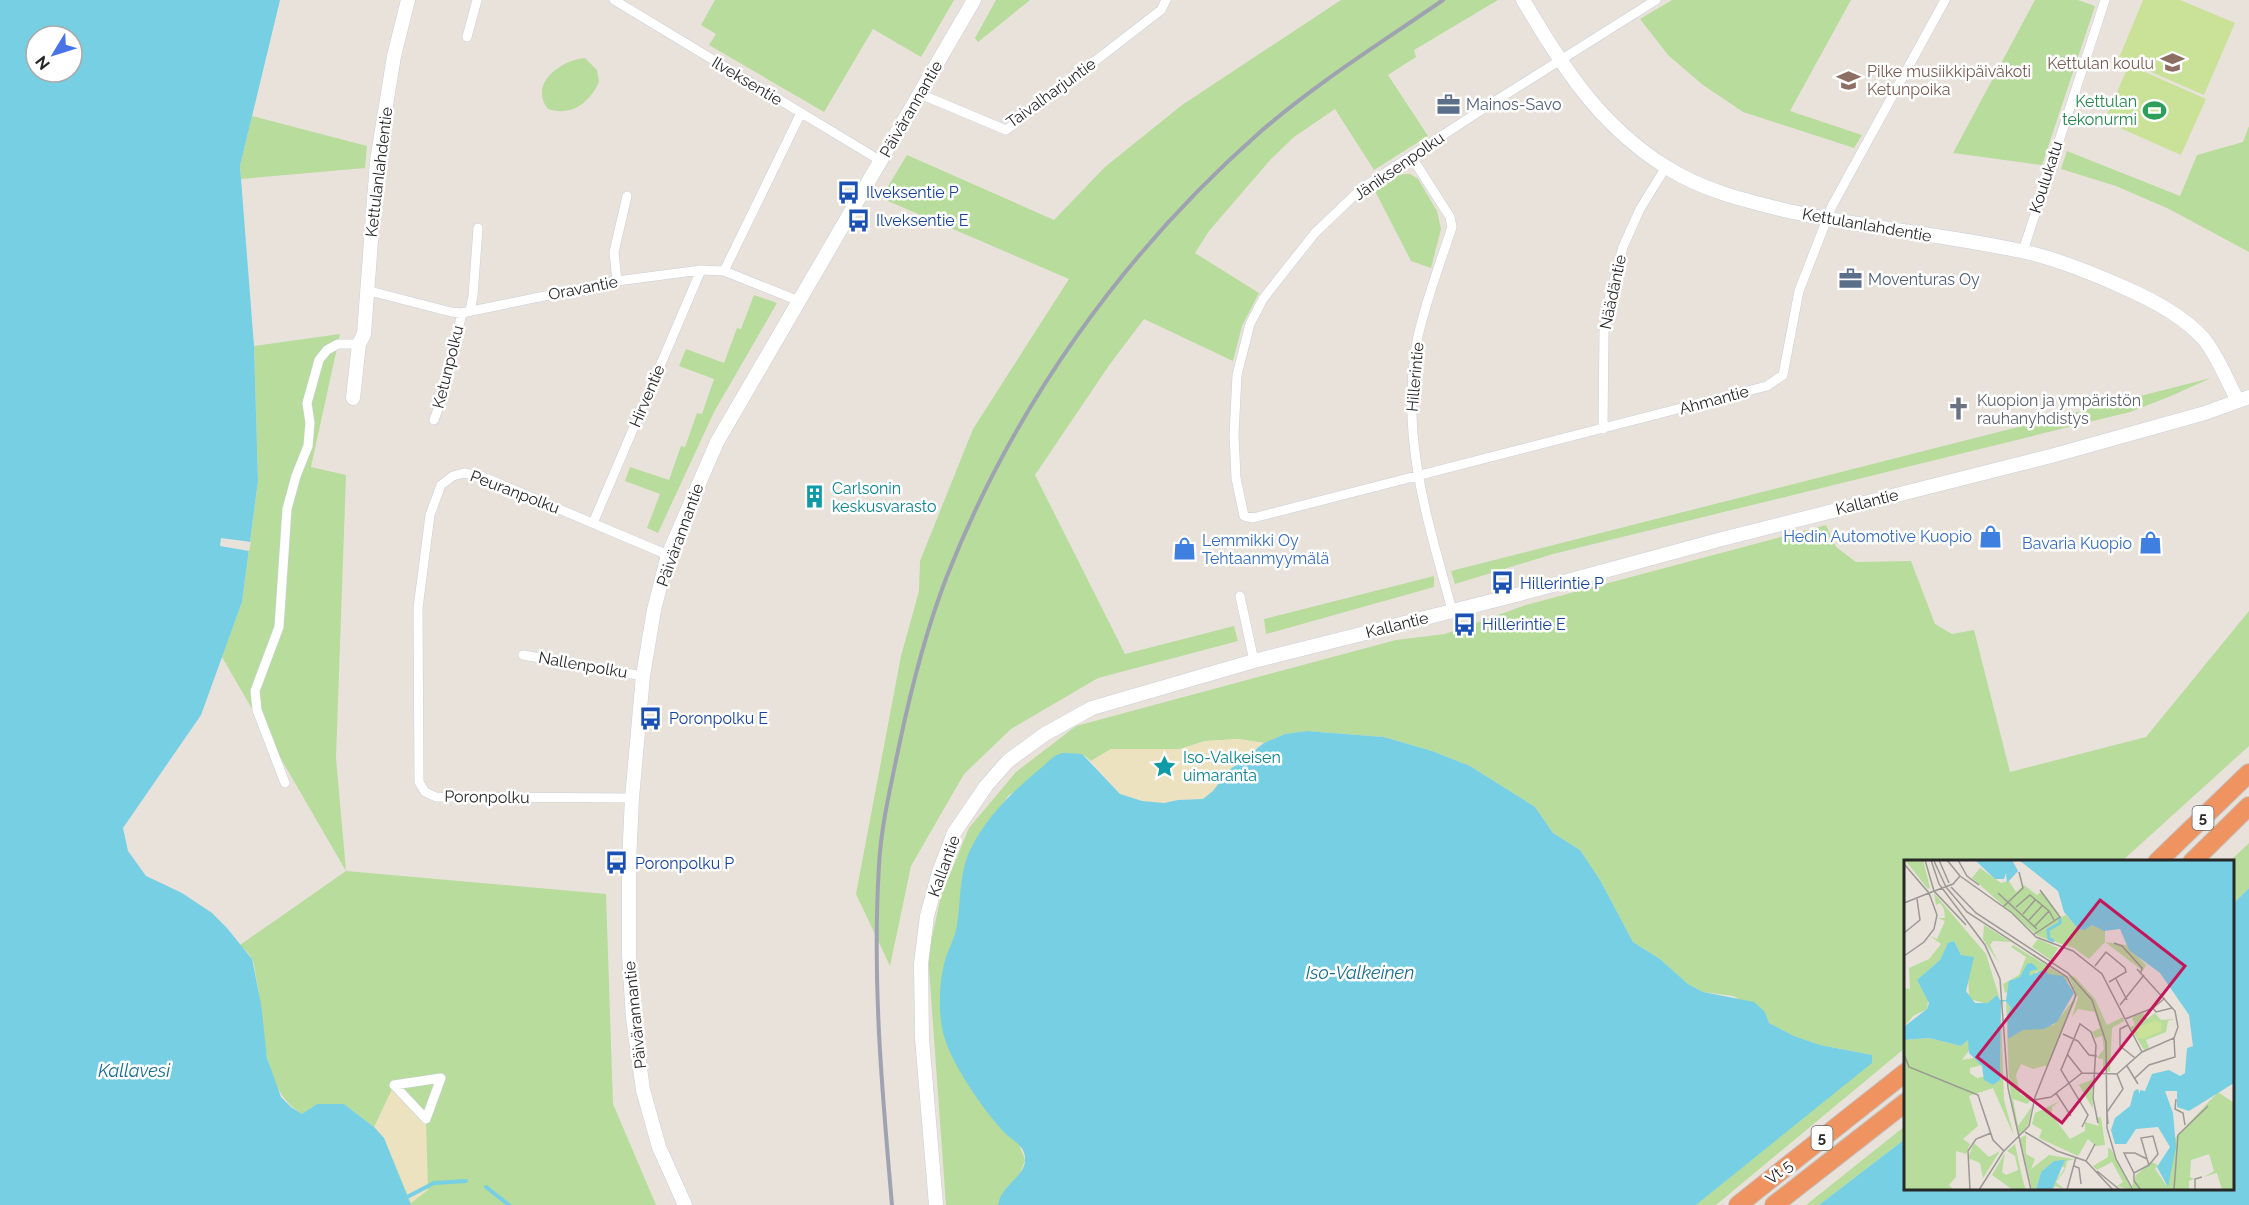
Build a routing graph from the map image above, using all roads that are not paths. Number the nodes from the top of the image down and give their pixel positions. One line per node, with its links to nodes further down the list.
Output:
1 (408, 0): 24 (street, Kettulanlahdentie)
2 (477, 0): 10 (street)
3 (614, 0): 13 (street, Ilveksentie)
4 (974, 0): 12 (street, Päivärannantie)
5 (1166, 0): 12 (street, Taivalharjuntie)
6 (1524, 0): 11 (street, Kettulanlahdentie)
7 (1656, 0): 11 (street, Jäniksenpolku)
8 (1945, 0): 18 (street, Ahmantie)
9 (2105, 0): 20 (street, Koulukatu)
10 (467, 38)
11 (1558, 60): 14 (street, Jäniksenpolku); 16 (street, Kettulanlahdentie)
12 (921, 94): 15 (street, Päivärannantie)
13 (801, 113): 15 (street, Ilveksentie); 22 (street)
14 (1411, 156): 32 (street, Hillerintie); 33 (street, Jäniksenpolku)
15 (881, 161): 25 (street, Päivärannantie)
16 (1666, 167): 18 (street, Kettulanlahdentie); 31 (street, Näädäntie)
17 (627, 196): 23 (street)
18 (1826, 220): 20 (street, Kettulanlahdentie); 31 (street, Ahmantie)
19 (478, 228): 26 (street, Ketunpolku)
20 (2023, 251): 29 (street, Kettulanlahdentie)
21 (701, 270): 22 (street, Oravantie); 23 (street, Oravantie); 34 (street, Hirventie)
22 (724, 272): 25 (street, Oravantie)
23 (616, 281): 26 (street, Oravantie)
24 (366, 290): 26 (street, Oravantie); 27 (street, Kettulanlahdentie)
25 (799, 301): 35 (street, Päivärannantie)
26 (466, 312): 30 (street, Ketunpolku)
27 (359, 344): 28 (street, Kettulanlahdentie); 43 (street)
28 (352, 398)
29 (2244, 399): 37 (street, Kallantie)
30 (434, 420)
31 (1603, 429): 32 (street, Ahmantie)
32 (1417, 476): 33 (street, Ahmantie); 37 (street, Hillerintie)
33 (1244, 516)
34 (593, 523): 35 (street, Peuranpolku); 38 (street, Peuranpolku)
35 (668, 555): 41 (street, Päivärannantie)
36 (1240, 596): 40 (street)
37 (1452, 610): 40 (street, Kallantie)
38 (418, 639): 44 (street, Poronpolku)
39 (523, 655): 41 (street, Nallenpolku)
40 (1254, 661): 52 (street, Kallantie)
41 (643, 676): 44 (street, Päivärannantie)
42 (2249, 773): 46 (highway, 5)
43 (285, 783)
44 (632, 798): 51 (street, Päivärannantie)
45 (2249, 806): 47 (highway, 5)
46 (2158, 860)
47 (2193, 860)
48 (1904, 1073): 53 (highway, Vt 5 / 5)
49 (441, 1078): 49 (street)
50 (1904, 1103): 54 (highway, Vt 5 / 5)
51 (685, 1205)
52 (936, 1205)
53 (1738, 1205)
54 (1774, 1205)

